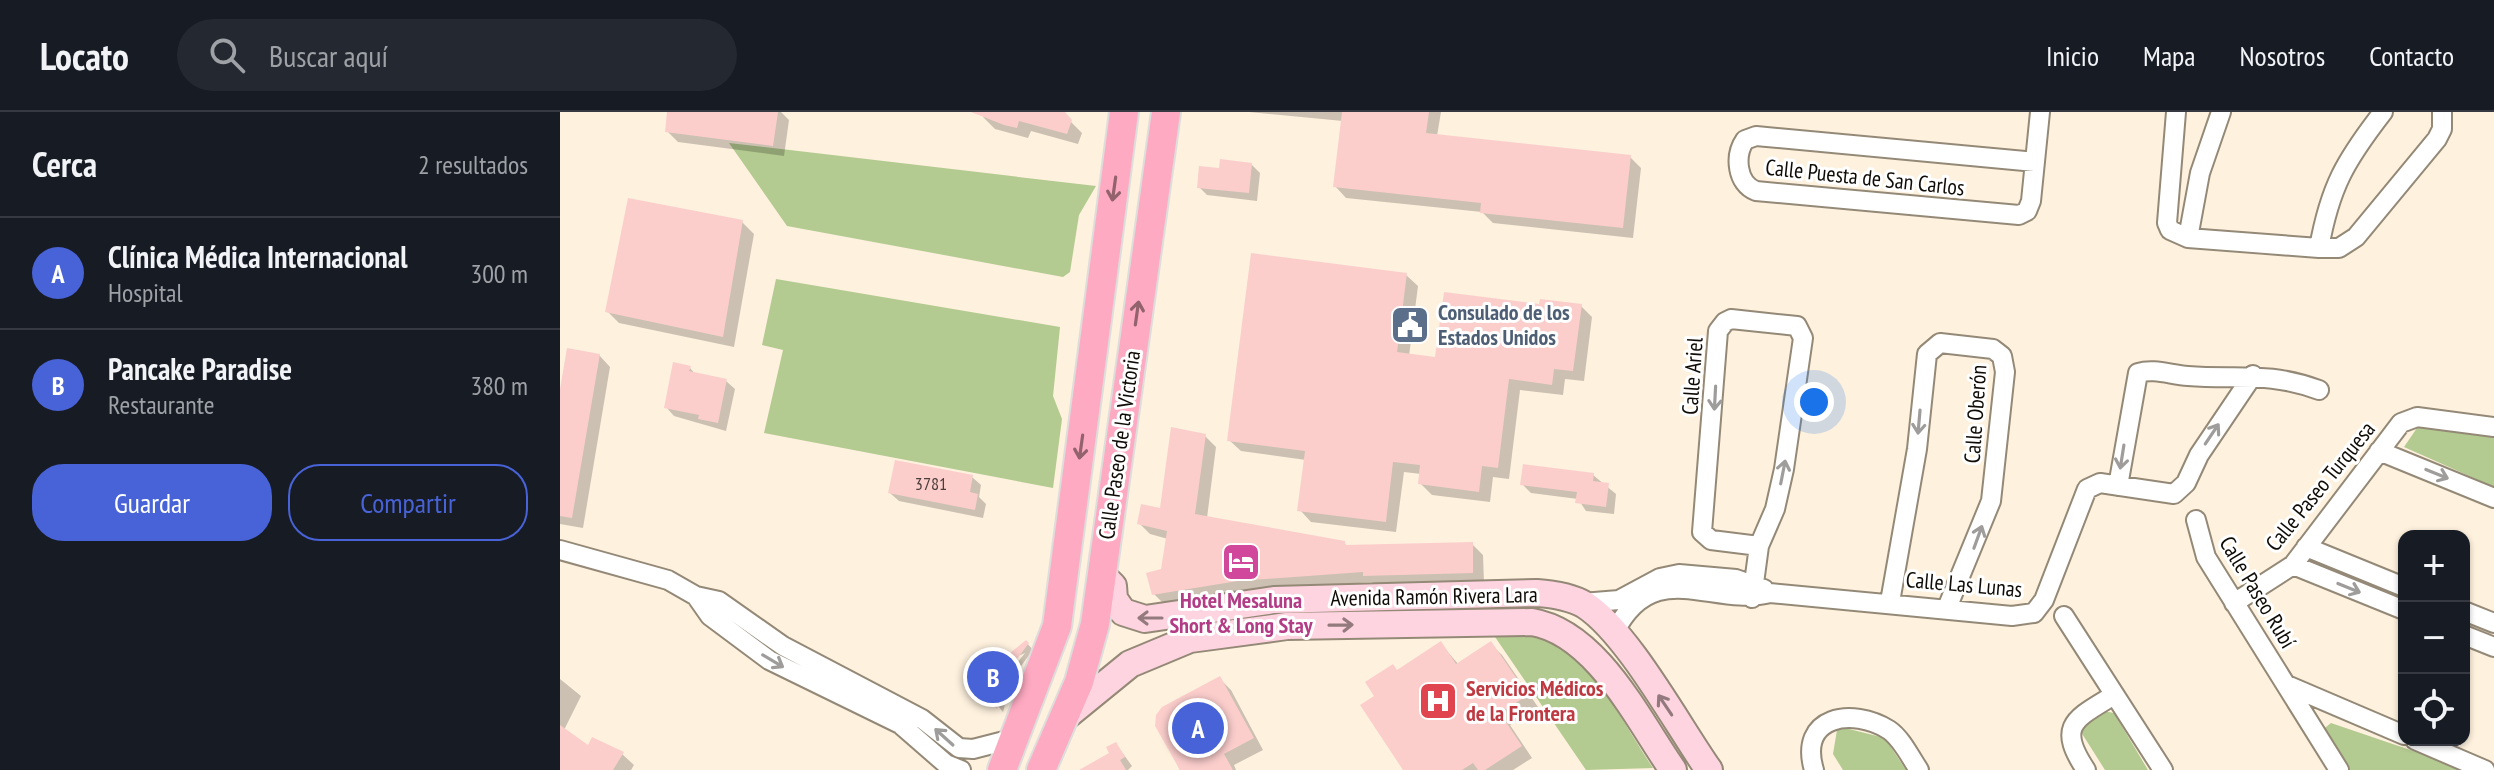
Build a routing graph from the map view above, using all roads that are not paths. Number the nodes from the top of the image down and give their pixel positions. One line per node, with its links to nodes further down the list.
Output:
1 (1124, 112): 45 (main road, Calle Paseo de la Victoria, one-way to 45)
2 (1166, 112): 22 (main road, Calle Paseo de la Victoria, one-way to 2)
3 (2040, 112): 8 (street)
4 (2176, 112): 9 (street)
5 (2221, 112): 9 (street)
6 (2383, 112): 10 (street)
7 (2442, 112): 10 (street)
8 (2035, 162): 8 (street, Calle Puesta de San Carlos)
9 (2188, 238): 10 (street)
10 (2319, 248)
11 (2253, 375): 12 (street); 15 (street, Calle Las Lunas, one-way to 11); 15 (street, one-way to 15)
12 (2319, 390)
13 (2494, 427): 14 (street, Calle Paseo Turquesa)
14 (2379, 451): 16 (street, one-way to 16); 19 (street, Calle Paseo Turquesa)
15 (2118, 486): 31 (street, Calle Las Lunas)
16 (2494, 498)
17 (2196, 520): 30 (street, Calle Paseo Rubí)
18 (1759, 546): 18 (street, Calle Ariel, one-way to 18); 24 (street, Calle Ariel)
19 (2306, 547): 21 (street, Calle Paseo Turquesa); 23 (street)
20 (560, 550): 26 (street)
21 (2293, 565): 30 (street, Calle Paseo Turquesa); 32 (street, one-way to 32)
22 (1102, 575): 27 (street, Avenida Ramón Rivera Lara, one-way to 22); 43 (main road, Calle Paseo de la Victoria)
23 (2398, 585)
24 (1759, 591): 28 (street, Calle Las Lunas); 29 (street, Calle Las Lunas); 38 (street, Calle Las Lunas)
25 (1549, 594): 27 (street, Avenida Ramón Rivera Lara); 29 (street, Avenida Ramón Rivera Lara); 36 (street)
26 (696, 596): 45 (street, one-way to 26); 48 (street, one-way to 48)
27 (1254, 601): 37 (street)
28 (1890, 602): 31 (street, Calle Las Lunas); 31 (street, Calle Oberón, one-way to 28)
29 (1582, 603): 38 (street, Avenida Ramón Rivera Lara)
30 (2234, 603): 41 (street, Calle Paseo Rubí)
31 (1947, 608)
32 (2398, 608)
33 (2470, 613): 35 (street)
34 (2064, 616): 42 (street)
35 (2494, 623)
36 (1543, 624): 37 (street, Avenida Ramón Rivera Lara, one-way to 36); 51 (street, Avenida Ramón Rivera Lara)
37 (1259, 628): 43 (street, Avenida Ramón Rivera Lara)
38 (1614, 633): 47 (street, Avenida Ramón Rivera Lara, one-way to 38)
39 (2470, 637): 40 (street)
40 (2494, 647)
41 (2287, 685): 44 (street); 56 (street, Calle Paseo Rubí)
42 (2114, 695): 54 (street); 55 (street)
43 (1065, 717): 50 (main road, Calle Paseo de la Victoria)
44 (2398, 732)
45 (1016, 738): 49 (main road, Calle Paseo de la Victoria)
46 (2429, 746): 57 (street)
47 (1698, 766)
48 (961, 770)
49 (1002, 770)
50 (1041, 770)
51 (1673, 770)
52 (1814, 770): 53 (street)
53 (1919, 770)
54 (2086, 770)
55 (2163, 770)
56 (2339, 770)
57 (2485, 770)

